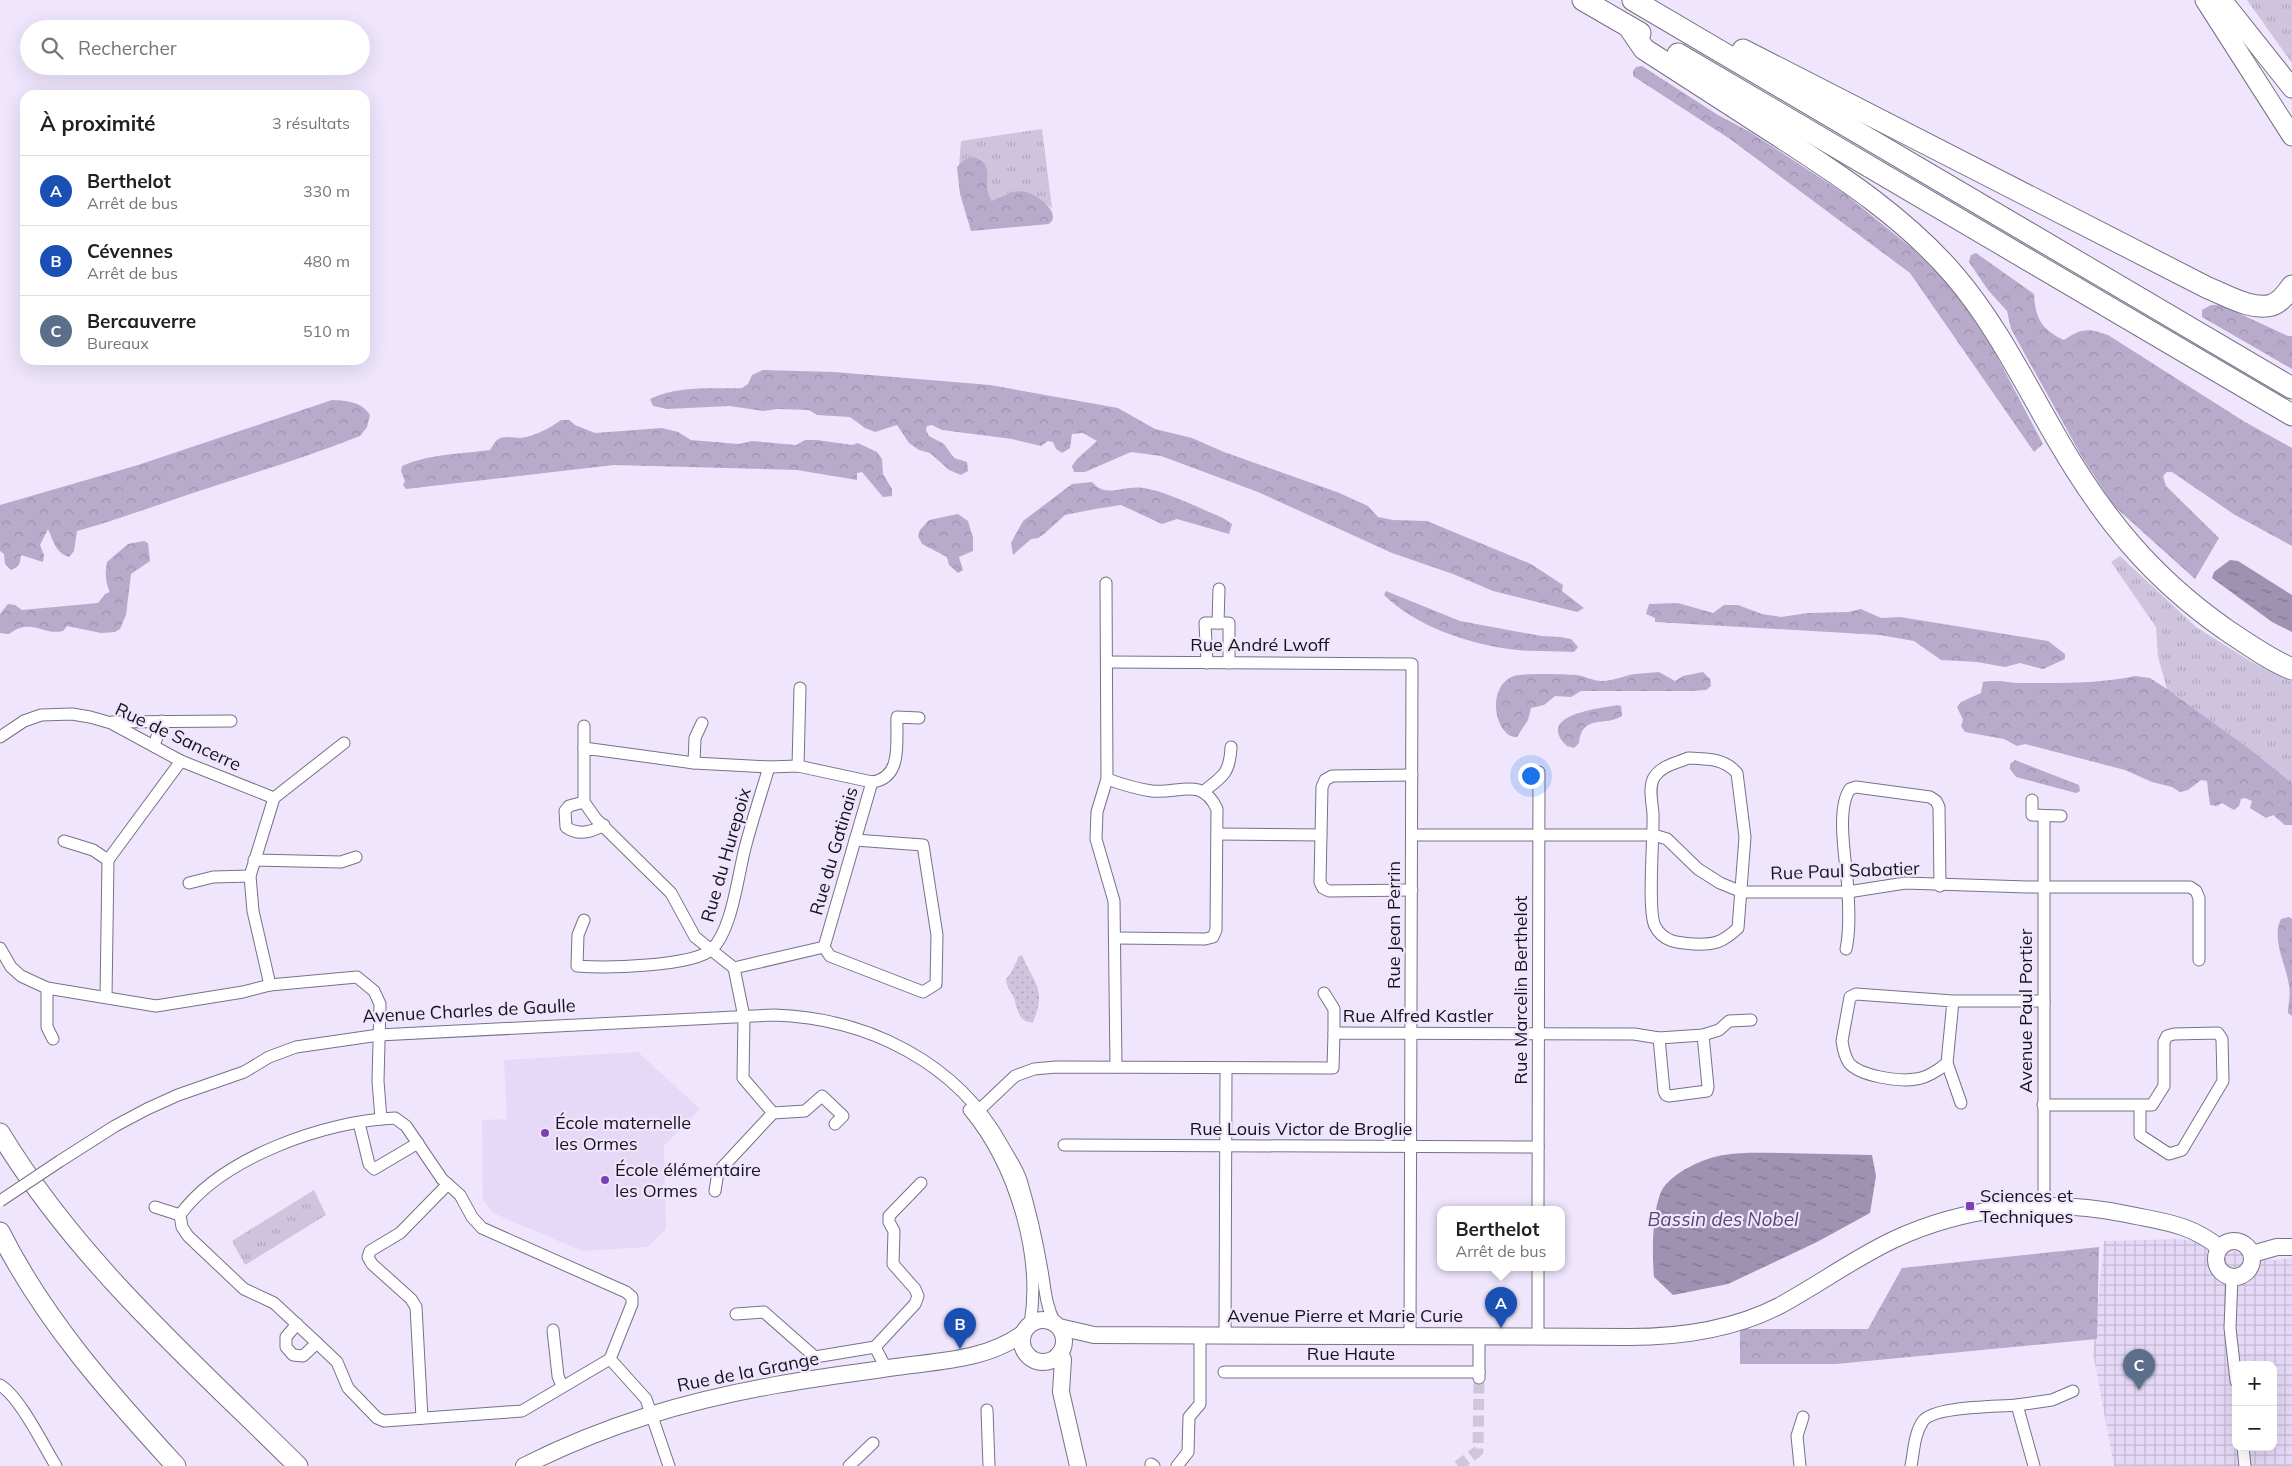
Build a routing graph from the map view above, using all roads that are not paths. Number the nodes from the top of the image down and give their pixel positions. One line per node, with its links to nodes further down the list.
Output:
1 (1583, 0): 6 (highway)
2 (1633, 0): 7 (highway)
3 (2205, 0): 10 (main road)
4 (2222, 0): 9 (main road)
5 (2235, 0): 8 (main road)
6 (1629, 27): 13 (highway); 21 (highway)
7 (1694, 37): 11 (highway); 12 (highway)
8 (2292, 76)
9 (2292, 88)
10 (2292, 136)
11 (2292, 286)
12 (2292, 388)
13 (2292, 415)
14 (1106, 583): 17 (street)
15 (1219, 589): 16 (street)
16 (1218, 623): 18 (street); 19 (street)
17 (1107, 662): 18 (street, Rue André Lwoff); 40 (street)
18 (1207, 663): 19 (street, Rue André Lwoff)
19 (1229, 663): 20 (street, Rue André Lwoff)
20 (1412, 664): 39 (street, Rue Jean Perrin)
21 (2292, 668)
22 (800, 688): 36 (street)
23 (919, 718): 41 (street)
24 (162, 721): 25 (street); 26 (street); 31 (street)
25 (231, 721)
26 (111, 722): 29 (street, Rue de Sancerre); 31 (street, Rue de Sancerre)
27 (702, 723): 35 (street)
28 (584, 726): 33 (street)
29 (0, 737)
30 (344, 743): 43 (street)
31 (154, 746): 34 (street, Rue de Sancerre)
32 (1230, 747): 42 (street)
33 (584, 748): 35 (street, Rue du Gatinais); 45 (street)
34 (181, 761): 43 (street, Rue de Sancerre); 57 (street)
35 (694, 763): 37 (street, Rue du Gatinais)
36 (798, 766): 37 (street, Rue du Gatinais); 41 (street, Rue du Gatinais)
37 (769, 767): 71 (street, Rue du Hurepoix)
38 (1539, 772): 53 (street, Rue Marcelin Berthelot)
39 (1412, 775): 50 (street); 51 (street, Rue Jean Perrin)
40 (1106, 779): 42 (street); 67 (street)
41 (872, 782): 54 (street, Rue du Gatinais)
42 (1204, 791): 49 (street)
43 (274, 798): 58 (street)
44 (2032, 800): 46 (street)
45 (584, 802): 48 (street); 48 (street)
46 (2044, 816): 47 (street); 62 (street, Avenue Paul Portier)
47 (2061, 816)
48 (604, 825): 71 (street)
49 (1217, 834): 50 (street); 67 (street)
50 (1321, 835): 63 (street)
51 (1412, 835): 53 (street); 63 (street, Rue Jean Perrin)
52 (1654, 835): 53 (street); 64 (street, Rue Paul Sabatier); 64 (street); 64 (street)
53 (1539, 836): 84 (street, Rue Marcelin Berthelot)
54 (855, 840): 68 (street, Rue du Gatinais); 68 (street)
55 (64, 841): 57 (street)
56 (356, 858): 58 (street)
57 (108, 860): 77 (street)
58 (254, 860): 59 (street)
59 (250, 876): 60 (street); 74 (street)
60 (190, 883)
61 (1940, 886): 62 (street, Rue Paul Sabatier); 65 (street, Rue Paul Sabatier); 65 (street)
62 (2044, 887): 72 (street, Rue Paul Sabatier); 79 (street, Avenue Paul Portier)
63 (1412, 890): 83 (street, Rue Jean Perrin)
64 (1742, 892): 65 (street, Rue Paul Sabatier)
65 (1848, 892): 70 (street)
66 (584, 920): 71 (street)
67 (1116, 938): 90 (street)
68 (824, 947): 73 (street)
69 (0, 948): 75 (street)
70 (1846, 949)
71 (712, 950): 73 (street)
72 (2199, 960)
73 (734, 968): 80 (street)
74 (270, 985): 77 (street); 86 (street)
75 (47, 988): 77 (street); 88 (street)
76 (1324, 993): 82 (street)
77 (106, 997)
78 (1953, 1001): 79 (street); 89 (street); 89 (street)
79 (2044, 1001): 93 (street, Avenue Paul Portier)
80 (744, 1016): 86 (street, Avenue Charles de Gaulle); 95 (street, Avenue Charles de Gaulle); 96 (street)
81 (1751, 1020): 85 (street, Rue Alfred Kastler)
82 (1334, 1033): 83 (street, Rue Alfred Kastler); 91 (street, Rue Alfred Kastler)
83 (1412, 1033): 84 (street, Rue Alfred Kastler); 104 (street, Rue Jean Perrin)
84 (1538, 1033): 87 (street, Rue Alfred Kastler); 105 (street, Rue Marcelin Berthelot)
85 (1703, 1034): 87 (street, Rue Alfred Kastler); 87 (street)
86 (379, 1035): 97 (street); 109 (street, Avenue Charles de Gaulle, bridge)
87 (1660, 1038)
88 (53, 1039)
89 (1947, 1059): 92 (street)
90 (1116, 1066): 91 (street, Rue Alfred Kastler); 95 (street, Rue Alfred Kastler)
91 (1226, 1068): 103 (street)
92 (1961, 1103)
93 (2043, 1105): 94 (street); 111 (street, Avenue Paul Portier)
94 (2140, 1105): 94 (street)
95 (976, 1112): 122 (street, Avenue Charles de Gaulle); 123 (street, Avenue Charles de Gaulle)
96 (774, 1113): 99 (street); 108 (street)
97 (381, 1119): 98 (street); 101 (street)
98 (359, 1123): 101 (street); 113 (street)
99 (835, 1124)
100 (0, 1133): 153 (main road)
101 (418, 1144): 107 (street)
102 (1064, 1145): 103 (street, Rue Louis Victor de Broglie)
103 (1226, 1146): 104 (street, Rue Louis Victor de Broglie); 127 (street)
104 (1410, 1147): 105 (street, Rue Louis Victor de Broglie); 128 (street, Rue Jean Perrin)
105 (1538, 1147): 110 (street, Rue Marcelin Berthelot)
106 (921, 1183): 132 (street)
107 (448, 1184): 135 (street); 148 (street)
108 (715, 1191)
109 (0, 1201)
110 (1538, 1206)
111 (2044, 1206): 116 (street, Avenue Pierre et Marie Curie); 130 (street, Avenue Pierre et Marie Curie)
112 (155, 1207): 113 (street)
113 (180, 1215): 121 (street)
114 (0, 1232): 152 (main road)
115 (2292, 1247): 117 (street)
116 (2220, 1248): 117 (street); 119 (street)
117 (2252, 1254): 119 (street)
118 (1538, 1271): 130 (street)
119 (2232, 1277): 137 (street)
120 (736, 1314): 132 (street)
121 (297, 1324): 131 (street); 131 (street)
122 (1057, 1325): 123 (street); 125 (street, Avenue Pierre et Marie Curie); 134 (street)
123 (1026, 1329): 133 (street, Rue de la Grange); 136 (street)
124 (553, 1330): 141 (street)
125 (1094, 1335): 126 (street, Avenue Pierre et Marie Curie); 134 (street, Avenue Pierre et Marie Curie)
126 (1200, 1335): 127 (street, Avenue Pierre et Marie Curie); 159 (street)
127 (1224, 1336): 128 (street, Avenue Pierre et Marie Curie)
128 (1410, 1337): 129 (street, Avenue Pierre et Marie Curie)
129 (1479, 1337): 130 (street, Avenue Pierre et Marie Curie); 139 (street, Rue Haute)
130 (1538, 1337)
131 (317, 1343): 148 (street)
132 (875, 1347): 138 (street)
133 (989, 1352): 136 (street, Rue de la Grange); 138 (street, Rue de la Grange)
134 (1060, 1353): 136 (street); 143 (street)
135 (610, 1358): 141 (street); 146 (street)
136 (1032, 1359): 143 (street)
137 (2234, 1361)
138 (886, 1368): 146 (street, Rue de la Grange)
139 (1224, 1372)
140 (0, 1385): 151 (street)
141 (562, 1386): 148 (street)
142 (2073, 1391): 144 (street)
143 (1062, 1392): 158 (street)
144 (2017, 1405): 161 (street); 162 (street)
145 (988, 1410): 157 (street)
146 (652, 1413): 154 (street, Rue de la Grange); 155 (street)
147 (1803, 1417): 160 (street)
148 (422, 1418)
149 (873, 1443): 156 (street)
150 (2243, 1451): 163 (street)
151 (56, 1466)
152 (176, 1466)
153 (298, 1466)
154 (524, 1466)
155 (669, 1466)
156 (850, 1466)
157 (989, 1466)
158 (1078, 1466)
159 (1177, 1466)
160 (1800, 1466)
161 (1911, 1466)
162 (2034, 1466)
163 (2245, 1466)

